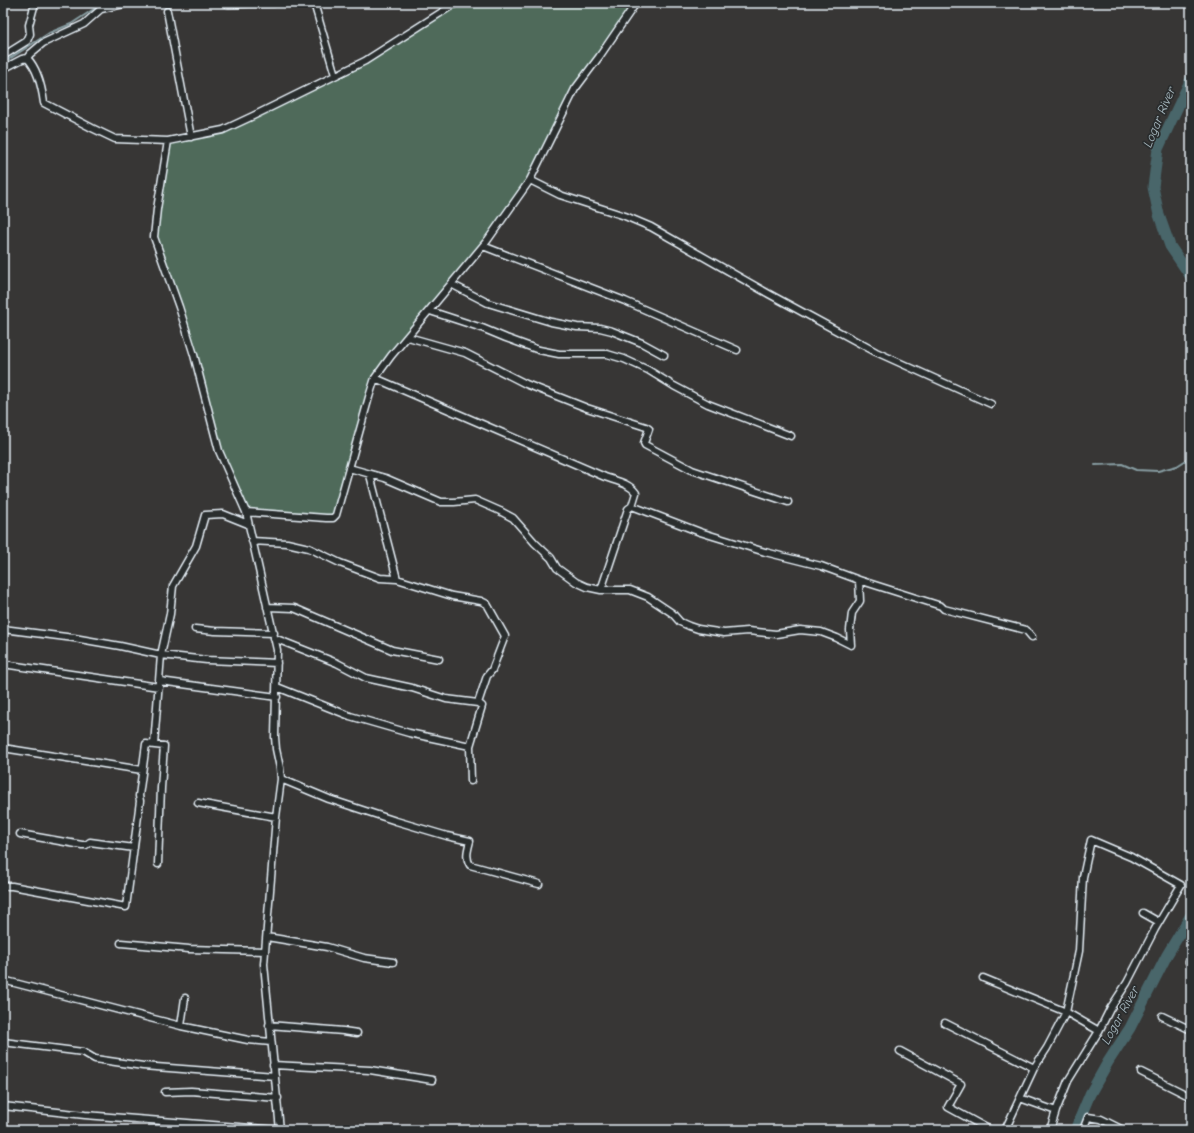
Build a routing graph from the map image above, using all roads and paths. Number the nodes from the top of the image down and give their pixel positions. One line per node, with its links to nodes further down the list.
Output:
1 (35, 3): 9 (street)
2 (128, 3): 10 (street)
3 (224, 3): 4 (street)
4 (274, 3)
5 (314, 3): 12 (street)
6 (456, 3): 12 (street)
7 (636, 3): 15 (street)
8 (167, 11): 13 (street)
9 (3, 56)
10 (26, 58): 11 (street); 14 (street)
11 (3, 69)
12 (335, 75): 13 (street)
13 (191, 137): 14 (street)
14 (168, 141): 29 (street)
15 (530, 180): 16 (street); 23 (street)
16 (483, 246): 17 (street); 20 (street)
17 (451, 284): 18 (street); 21 (street)
18 (430, 311): 19 (street); 24 (street)
19 (408, 337): 22 (street); 27 (street)
20 (737, 350)
21 (664, 355)
22 (375, 378): 25 (street); 28 (street)
23 (992, 404)
24 (791, 436)
25 (349, 468): 26 (street); 29 (street)
26 (370, 475): 32 (street); 34 (street)
27 (788, 502)
28 (632, 506): 33 (street); 34 (street)
29 (246, 512): 30 (street)
30 (248, 524): 31 (street); 40 (street)
31 (252, 541): 32 (street); 35 (street)
32 (397, 579): 48 (street)
33 (859, 580): 34 (street); 39 (street)
34 (601, 590)
35 (267, 607): 38 (street); 41 (street)
36 (3, 629): 40 (street)
37 (195, 629): 38 (street)
38 (274, 636): 42 (street); 48 (street)
39 (1032, 636)
40 (161, 655): 42 (street); 44 (street)
41 (439, 659)
42 (277, 663): 46 (street)
43 (3, 664): 45 (street)
44 (160, 680): 45 (street); 47 (street)
45 (159, 687): 49 (street)
46 (277, 687): 47 (street); 50 (street)
47 (277, 697): 53 (street)
48 (478, 703): 50 (street)
49 (154, 745): 52 (street); 59 (street)
50 (470, 746): 54 (street)
51 (3, 748): 52 (street)
52 (142, 770): 58 (street)
53 (281, 779): 56 (street); 60 (street)
54 (471, 781)
55 (198, 803): 56 (street)
56 (276, 817): 64 (street)
57 (20, 834): 58 (street)
58 (134, 848): 61 (street)
59 (158, 864)
60 (539, 884)
61 (3, 886)
62 (1143, 913): 63 (street)
63 (1159, 922): 71 (street); 77 (street)
64 (267, 937): 66 (street); 67 (street)
65 (121, 943): 66 (street)
66 (265, 951): 74 (street)
67 (393, 962)
68 (983, 978): 71 (street)
69 (3, 980): 75 (street)
70 (185, 998): 75 (street)
71 (1066, 1012): 77 (street); 83 (street)
72 (1162, 1016): 76 (street)
73 (945, 1023): 83 (street)
74 (269, 1025): 78 (street); 80 (street)
75 (181, 1026): 80 (street)
76 (1191, 1030)
77 (1099, 1031): 92 (street)
78 (357, 1033)
79 (3, 1042): 85 (street)
80 (271, 1042): 82 (street)
81 (900, 1051): 94 (street)
82 (274, 1065): 85 (street); 86 (street)
83 (1034, 1068): 90 (street)
84 (1141, 1072): 88 (street)
85 (275, 1076): 89 (street)
86 (432, 1080)
87 (165, 1092): 89 (street)
88 (1191, 1097)
89 (278, 1098): 93 (street)
90 (1020, 1098): 92 (street); 95 (street)
91 (3, 1106): 93 (street)
92 (1056, 1111): 96 (street)
93 (279, 1130)
94 (990, 1130)
95 (1005, 1130)
96 (1050, 1130)
97 (1083, 1130): 98 (street)
98 (1123, 1130)

